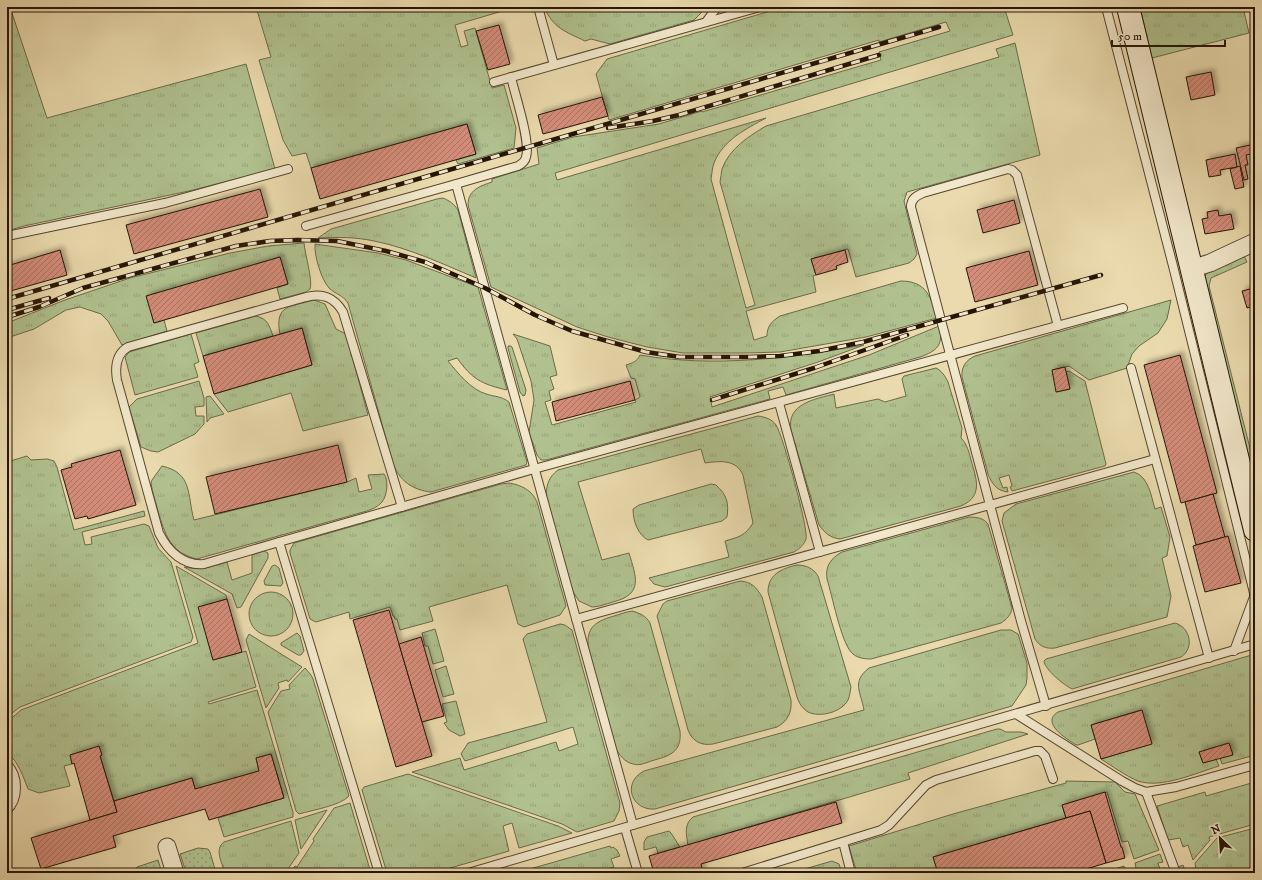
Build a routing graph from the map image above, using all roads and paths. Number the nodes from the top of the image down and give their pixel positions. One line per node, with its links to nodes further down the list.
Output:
1 (538, 7): 7 (lane)
2 (717, 7): 6 (lane)
3 (760, 7): 6 (lane)
4 (1106, 7): 30 (lane)
5 (1128, 7): 15 (street)
6 (706, 22): 7 (lane)
7 (554, 65): 8 (lane)
8 (511, 78): 9 (lane); 11 (lane)
9 (494, 82)
10 (288, 169): 13 (lane)
11 (456, 184): 12 (lane); 22 (lane)
12 (306, 226)
13 (7, 236)
14 (1255, 242): 15 (street)
15 (1191, 269): 25 (street)
16 (1122, 308): 17 (lane)
17 (1058, 326): 18 (lane); 18 (lane)
18 (950, 356): 20 (lane); 23 (lane)
19 (1130, 368): 21 (lane)
20 (779, 403): 22 (lane); 27 (lane)
21 (1155, 459): 23 (lane); 31 (lane)
22 (534, 469): 24 (lane); 28 (lane)
23 (990, 505): 27 (lane); 32 (lane)
24 (402, 507): 26 (lane); 26 (lane)
25 (1255, 530)
26 (279, 542): 43 (lane)
27 (820, 552): 28 (lane)
28 (576, 619): 39 (lane)
29 (1255, 644): 30 (lane)
30 (1234, 650): 31 (lane)
31 (1209, 658): 32 (lane)
32 (1046, 706): 33 (lane)
33 (1016, 714): 37 (lane); 39 (lane)
34 (7, 764): 38 (lane)
35 (1255, 765): 37 (lane)
36 (1052, 779): 40 (lane)
37 (1146, 792): 48 (lane)
38 (7, 810)
39 (629, 826): 44 (lane); 45 (lane)
40 (842, 842): 46 (lane); 47 (lane)
41 (168, 847): 42 (street)
42 (175, 873)
43 (379, 873)
44 (468, 873)
45 (638, 873)
46 (742, 873)
47 (851, 873)
48 (1176, 873)

